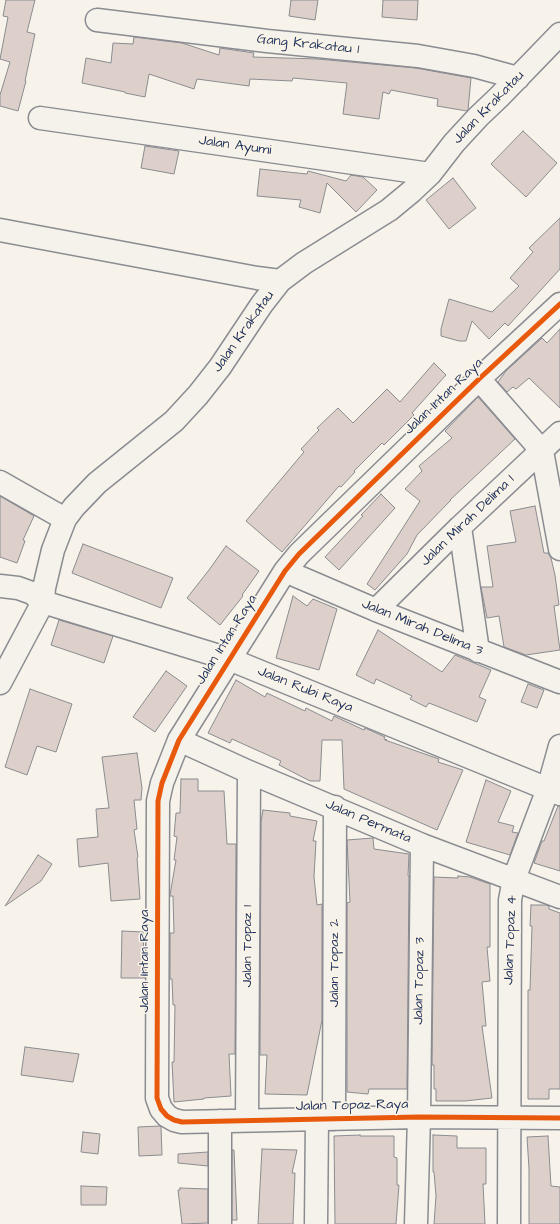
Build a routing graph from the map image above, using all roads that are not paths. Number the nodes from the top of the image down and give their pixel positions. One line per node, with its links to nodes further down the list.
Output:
1 (97, 20): 3 (street, Gang Krakatau 1)
2 (560, 34): 3 (street, Jalan Krakatau)
3 (518, 78): 5 (street, Jalan Krakatau)
4 (40, 118): 5 (street, Jalan Ayumi)
5 (430, 174): 7 (street, Jalan Krakatau)
6 (0, 230): 7 (street)
7 (280, 281): 13 (street, Jalan Krakatau)
8 (560, 304): 9 (street, Jalan Intan Raya)
9 (479, 380): 11 (street); 16 (street, Jalan Intan Raya)
10 (560, 433): 11 (street, Jalan Mirah Delima 1)
11 (542, 451): 14 (street, Jalan Mirah Delima 1); 15 (street)
12 (0, 482): 13 (street)
13 (65, 518): 18 (street, Jalan Krakatau)
14 (460, 527): 19 (street, Jalan Mirah Delima 1); 20 (street)
15 (560, 549)
16 (285, 571): 19 (street, Jalan Mirah Delima 3); 21 (street, Jalan Intan Raya)
17 (0, 586): 18 (street, Jalan Rubi Raya)
18 (43, 602): 21 (street, Jalan Rubi Raya); 22 (street, Jalan Krakatau)
19 (376, 610): 20 (street, Jalan Mirah Delima 3)
20 (478, 651): 23 (street, Jalan Mirah Delima 3)
21 (229, 659): 24 (street, Jalan Intan Raya); 27 (street, Jalan Rubi Raya)
22 (0, 682)
23 (560, 682)
24 (179, 740): 26 (street, Jalan Permata); 32 (street, Jalan Intan Raya)
25 (560, 746): 27 (street, Jalan Topaz 4)
26 (249, 772): 28 (street, Jalan Permata); 37 (street, Jalan Topaz 1)
27 (554, 792): 30 (street, Jalan Topaz 4)
28 (335, 807): 29 (street, Jalan Permata); 36 (street, Jalan Topaz 2)
29 (422, 845): 30 (street, Jalan Permata); 33 (street, Jalan Topaz 3)
30 (514, 879): 31 (street, Jalan Permata); 34 (street, Jalan Topaz 4)
31 (560, 897)
32 (157, 1098): 38 (street, Jalan Topaz Raya)
33 (418, 1117): 34 (street, Jalan Topaz Raya); 36 (street, Jalan Topaz Raya); 41 (street, Jalan Topaz 3)
34 (510, 1117): 35 (street, Jalan Topaz Raya); 42 (street, Jalan Topaz 4)
35 (560, 1118)
36 (326, 1119): 37 (street, Jalan Topaz Raya); 40 (street, Jalan Topaz 2)
37 (247, 1120): 38 (street, Jalan Topaz Raya)
38 (220, 1121): 39 (street)
39 (220, 1224)
40 (316, 1224)
41 (416, 1224)
42 (509, 1224)

